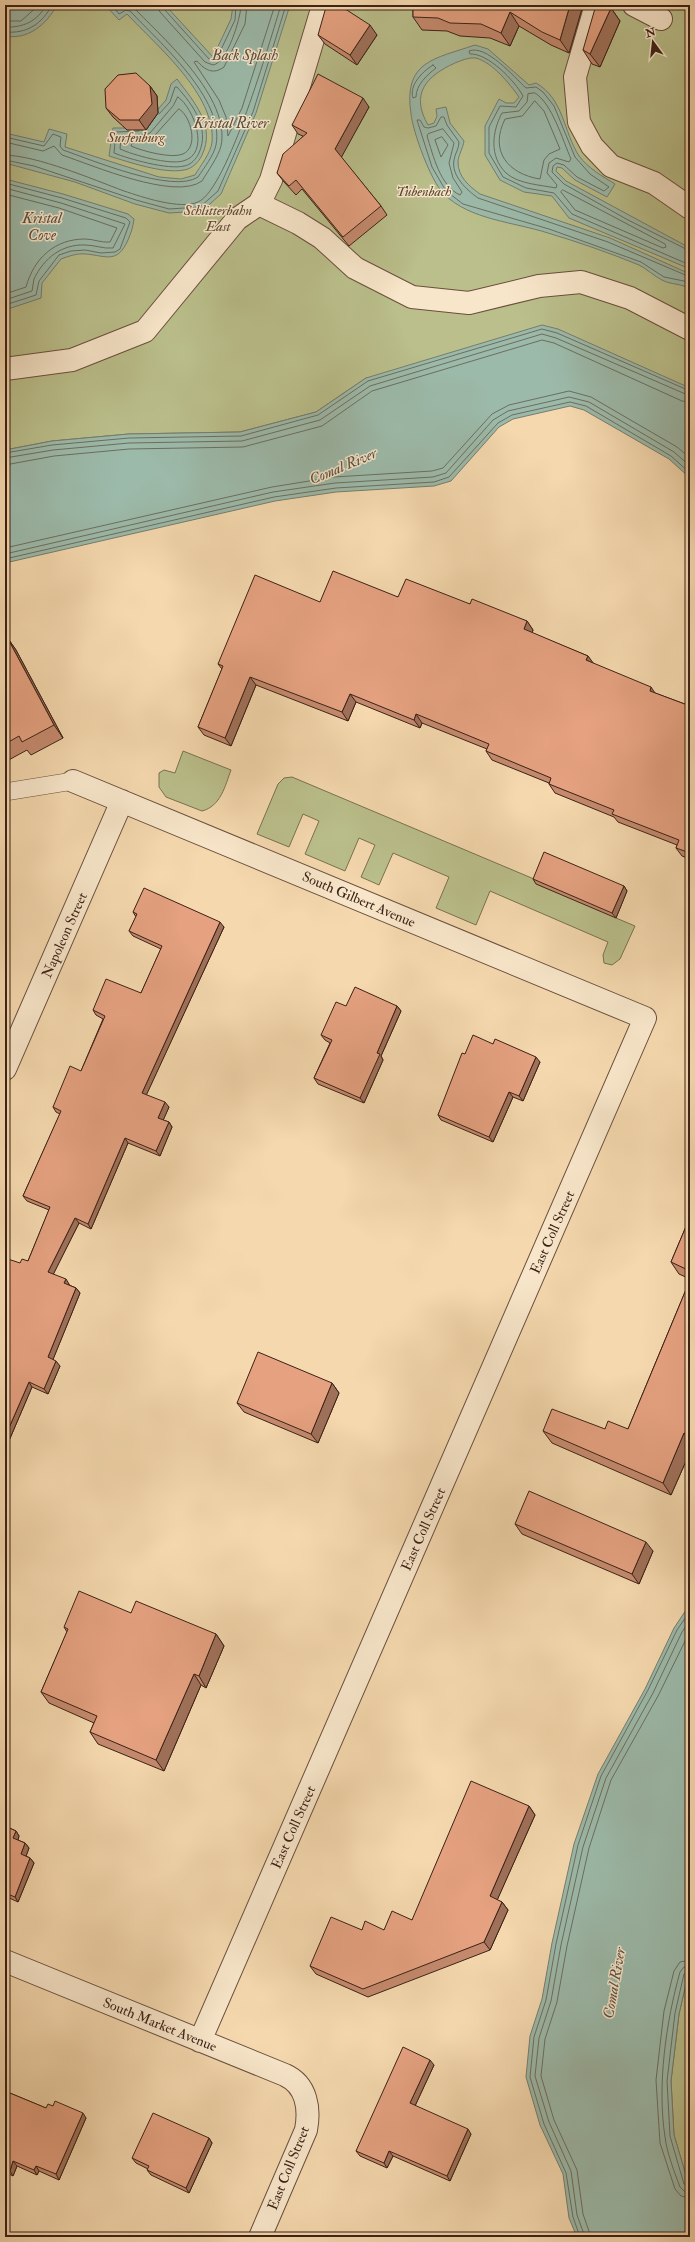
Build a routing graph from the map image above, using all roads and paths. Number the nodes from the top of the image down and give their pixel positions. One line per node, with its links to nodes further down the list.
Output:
1 (327, 5): 5 (street)
2 (596, 5): 6 (street)
3 (634, 5): 4 (street)
4 (661, 19)
5 (259, 204): 7 (street); 8 (street)
6 (690, 208)
7 (690, 329)
8 (5, 369)
9 (73, 780): 10 (lane); 11 (street, South Gilbert Avenue)
10 (5, 792)
11 (122, 801): 12 (street, South Gilbert Avenue); 13 (street, Napoleon Street)
12 (645, 1018): 15 (street, East Coll Street)
13 (5, 1069)
14 (5, 1961): 15 (street, South Market Avenue)
15 (200, 2041): 16 (street, South Market Avenue)
16 (306, 2098): 17 (street, East Coll Street)
17 (260, 2237)

